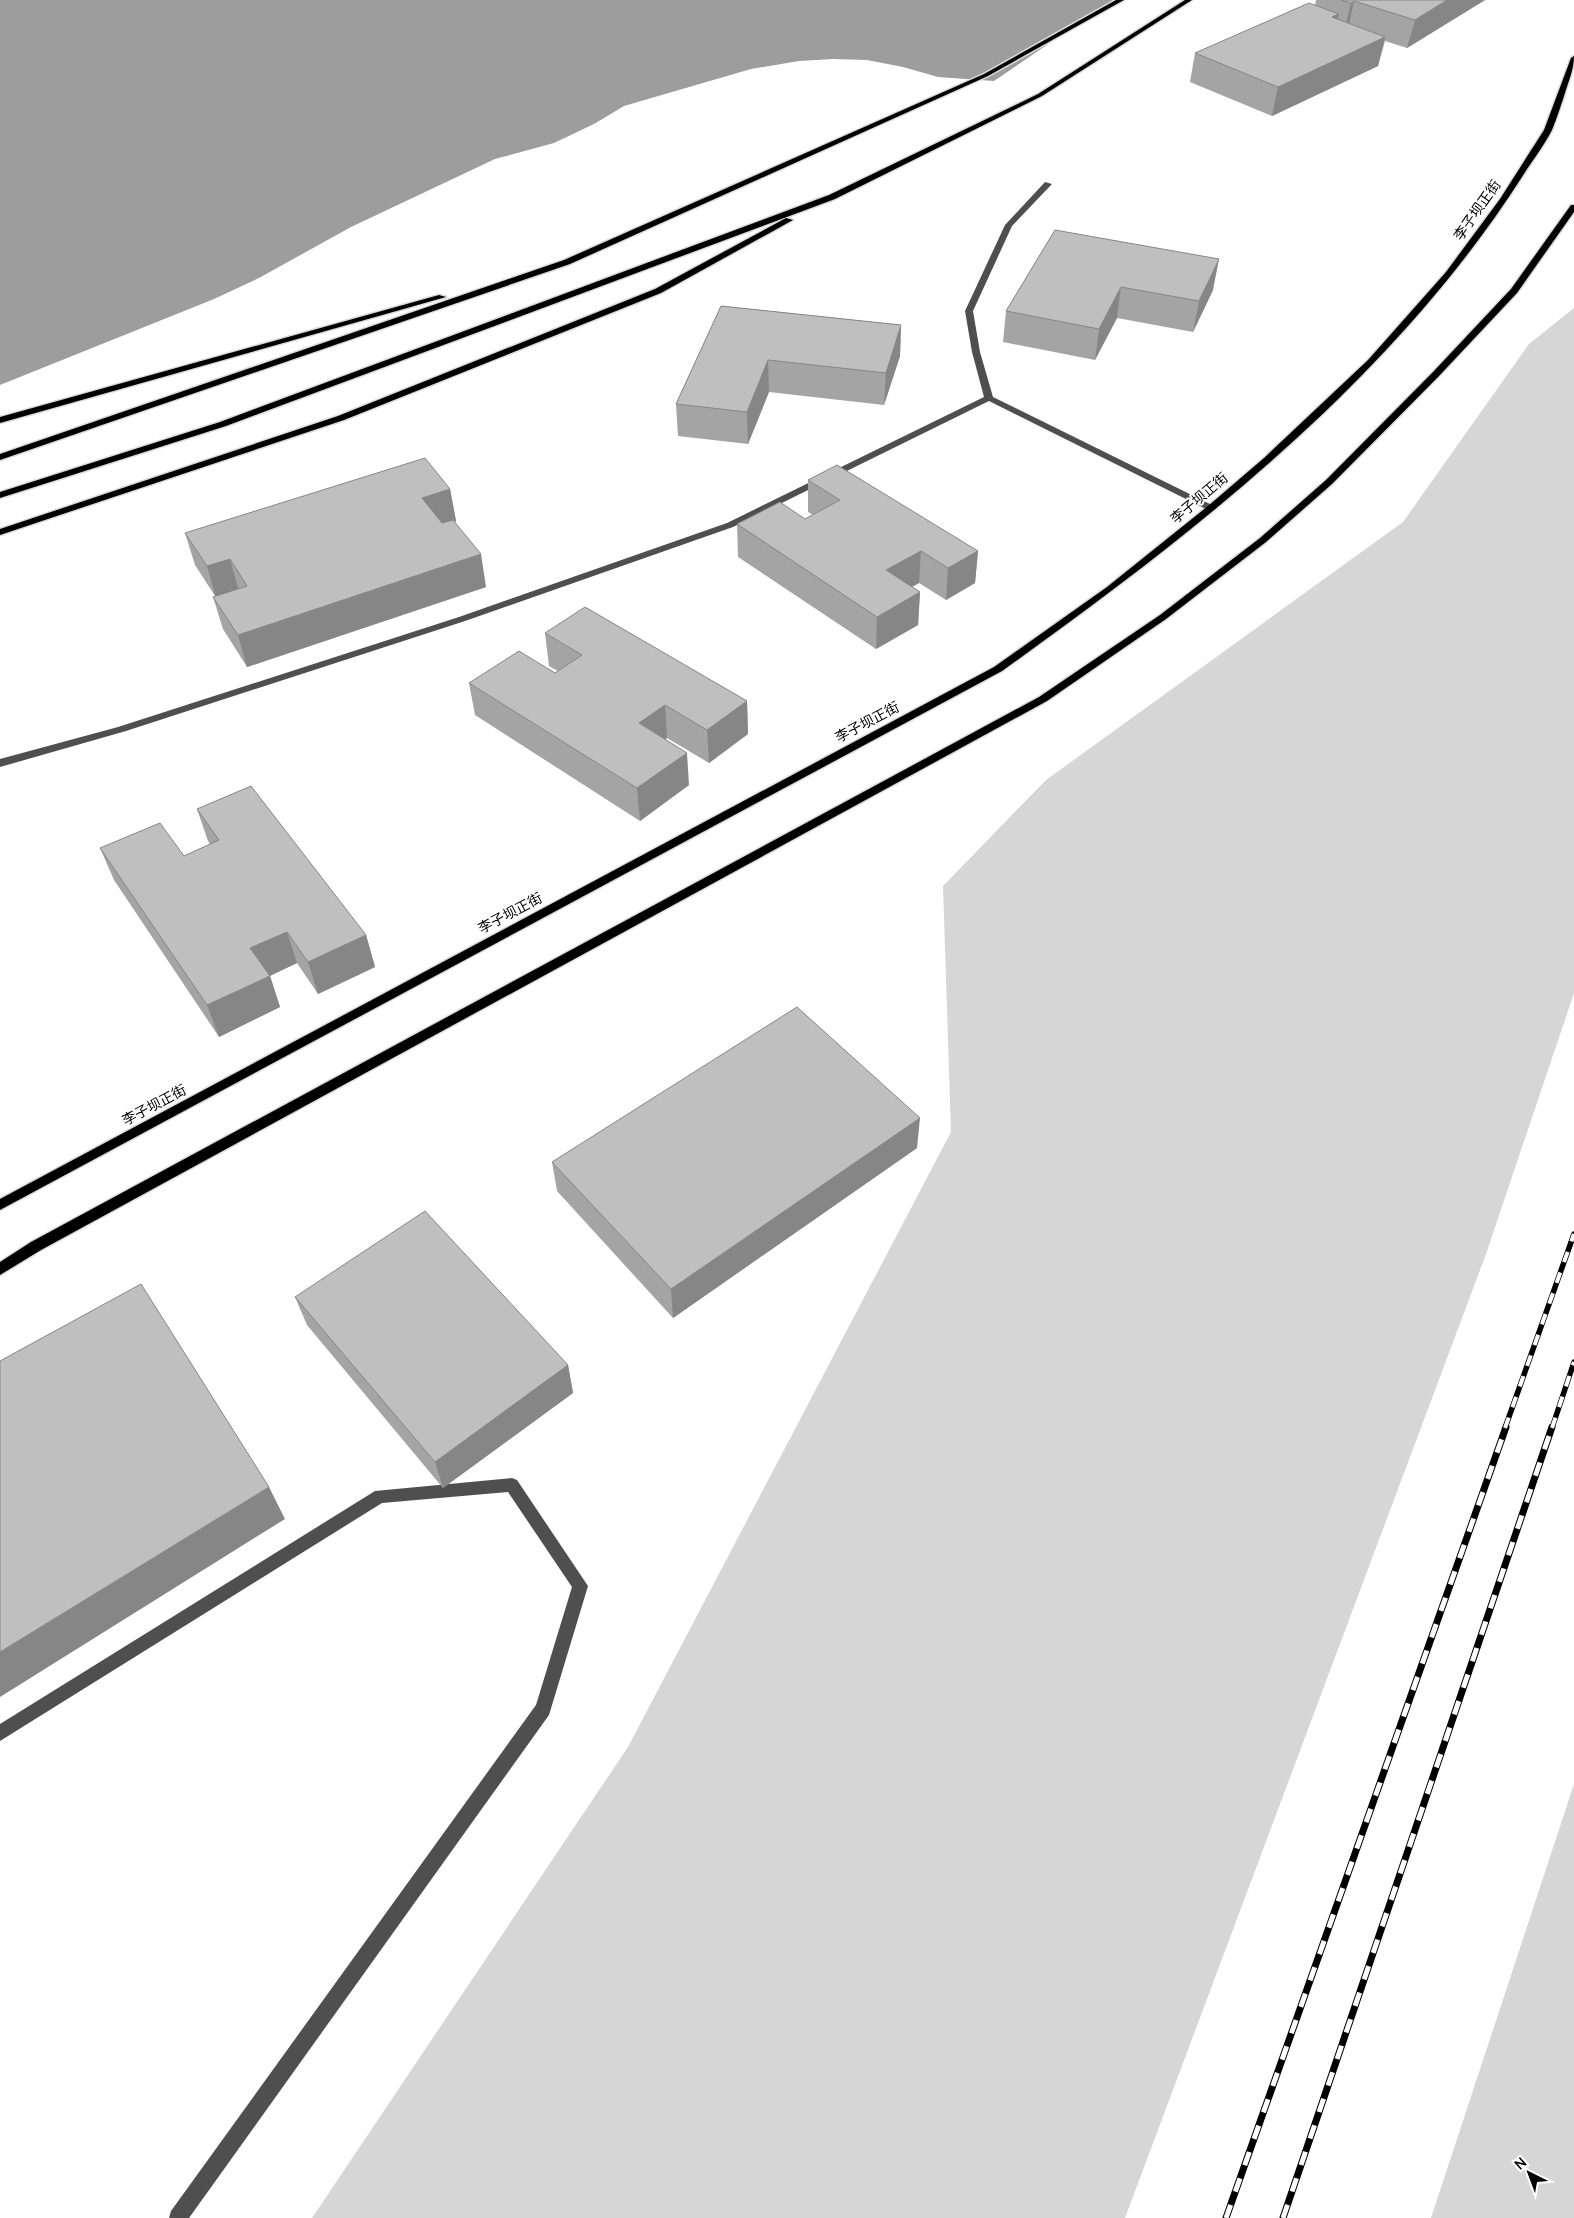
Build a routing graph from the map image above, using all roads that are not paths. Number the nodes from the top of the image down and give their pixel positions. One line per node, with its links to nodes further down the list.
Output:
1 (1121, 0): 7 (main road)
2 (1189, 0): 5 (main road)
3 (1574, 58): 12 (main road, 李子坝正街)
4 (1048, 184): 8 (street)
5 (832, 197): 11 (main road); 13 (main road)
6 (1574, 207): 16 (main road)
7 (567, 262): 9 (main road); 10 (main road)
8 (989, 398): 12 (street); 14 (street)
9 (0, 420)
10 (0, 457)
11 (0, 495)
12 (1211, 508): 15 (main road, 李子坝正街)
13 (0, 532)
14 (0, 763)
15 (2, 1203)
16 (0, 1269)
17 (0, 1733): 18 (street)
18 (178, 2218)

